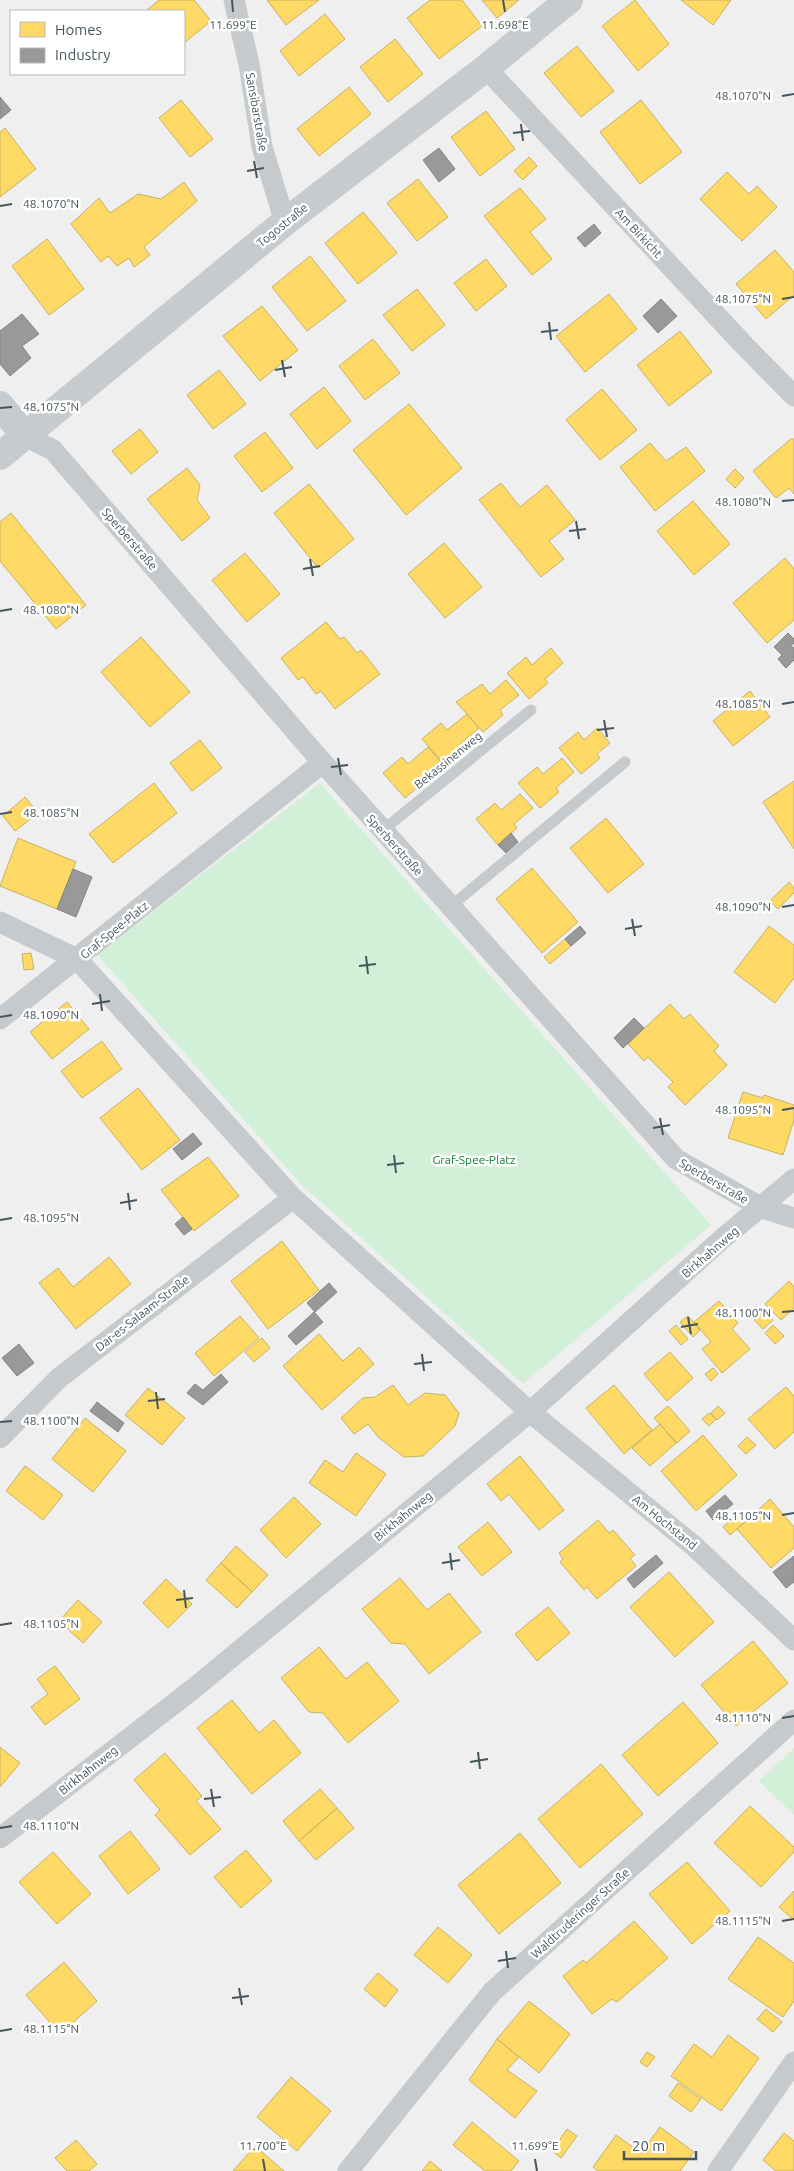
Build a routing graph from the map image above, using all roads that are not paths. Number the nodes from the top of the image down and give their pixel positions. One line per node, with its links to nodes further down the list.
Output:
1 (234, 0): 4 (street, Sansibarstraße)
2 (569, 0): 3 (street, Togostraße)
3 (486, 68): 4 (street, Togostraße); 5 (street, Am Birkicht)
4 (285, 222): 7 (street, Togostraße)
5 (794, 396)
6 (0, 405): 7 (street)
7 (25, 436): 8 (street, Togostraße); 10 (street, Sperberstraße)
8 (0, 456)
9 (530, 710): 12 (lane, Bekassinenweg)
10 (322, 762): 12 (street, Sperberstraße); 15 (street, Graf-Spee-Platz)
11 (625, 762): 13 (lane)
12 (382, 830): 13 (street, Sperberstraße)
13 (450, 906): 19 (street, Sperberstraße)
14 (0, 922): 15 (street)
15 (77, 959): 16 (street); 18 (street, Graf-Spee-Platz)
16 (0, 1019)
17 (794, 1179): 19 (street, Birkhahnweg)
18 (293, 1198): 21 (street, Graf-Spee-Platz); 22 (street, Dar-es-Salaam-Straße)
19 (762, 1208): 20 (street, Sperberstraße); 21 (street, Birkhahnweg)
20 (794, 1218)
21 (530, 1412): 23 (street, Am Hochstand); 25 (street, Birkhahnweg)
22 (0, 1438)
23 (794, 1640)
24 (794, 1720): 27 (street, Waldtruderinger Straße)
25 (0, 1838)
26 (794, 2062): 28 (street)
27 (348, 2171)
28 (718, 2171)

